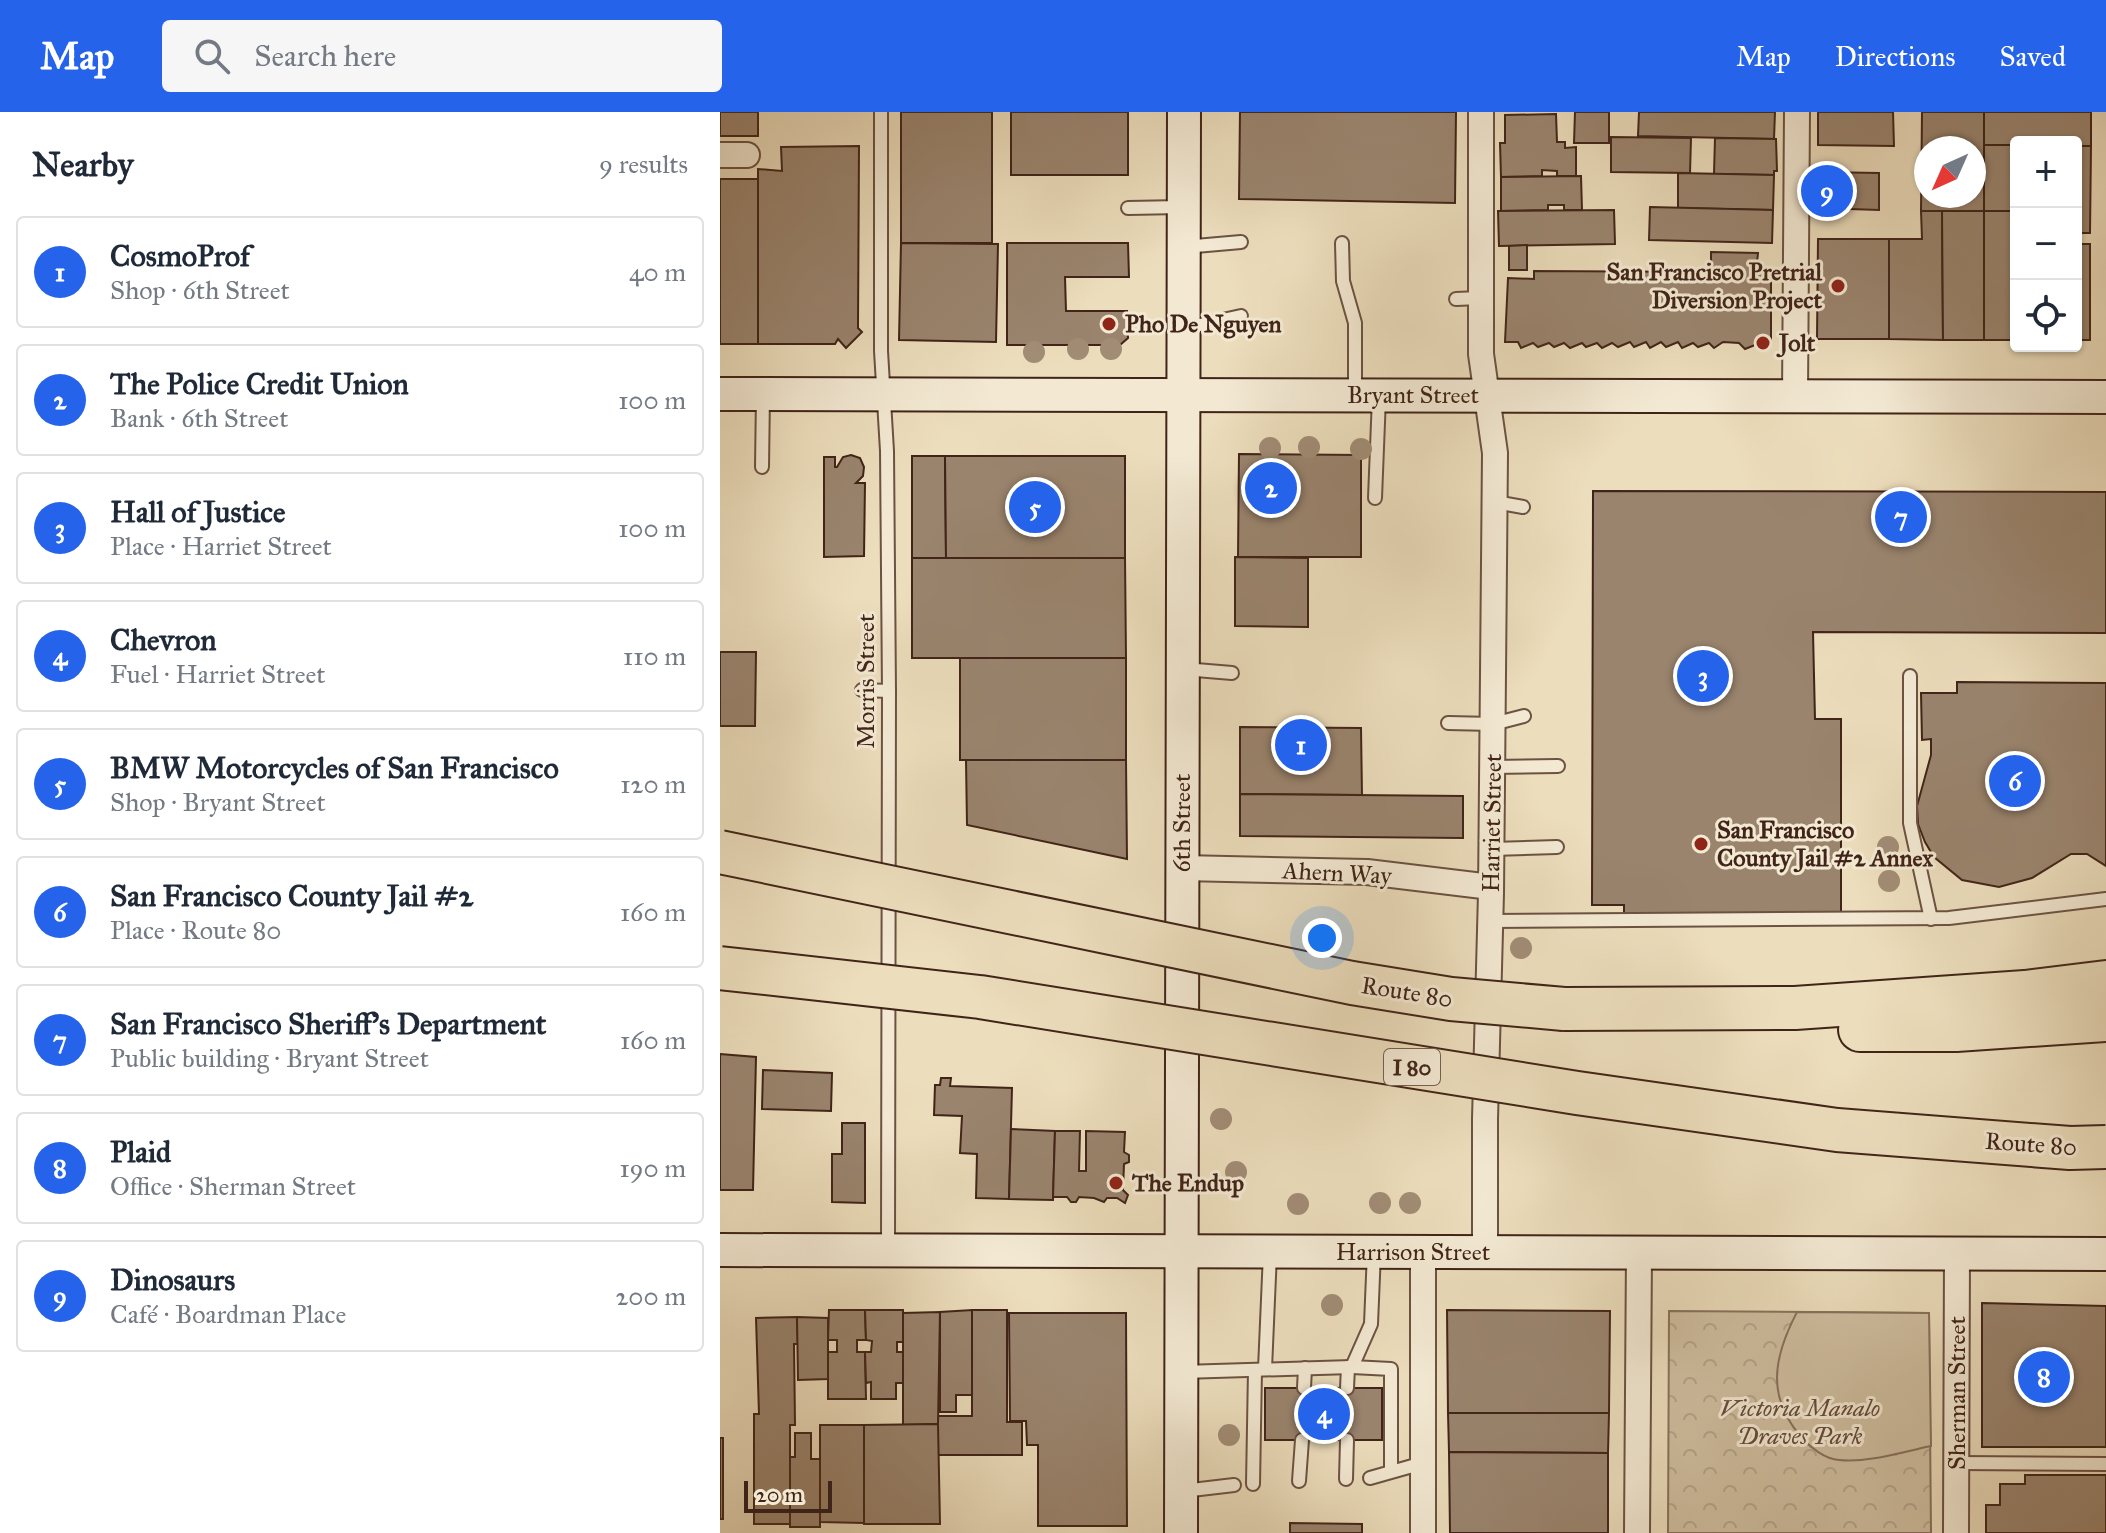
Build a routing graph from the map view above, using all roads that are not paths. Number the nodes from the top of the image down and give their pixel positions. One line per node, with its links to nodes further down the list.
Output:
1 (881, 112): 16 (lane, Morris Street)
2 (1184, 112): 7 (main road, 6th Street)
3 (1481, 112): 19 (street, Harriet Street)
4 (1797, 112): 20 (street)
5 (720, 155): 6 (street)
6 (747, 155)
7 (1184, 207): 8 (lane); 11 (main road, 6th Street)
8 (1128, 208)
9 (1241, 242): 11 (lane)
10 (1342, 243): 18 (lane)
11 (1184, 247): 13 (main road, 6th Street)
12 (1241, 316): 13 (lane)
13 (1183, 329): 17 (main road, 6th Street)
14 (720, 394): 15 (main road, Bryant Street)
15 (763, 394): 16 (main road, Bryant Street); 22 (lane)
16 (884, 395): 17 (main road, Bryant Street); 30 (lane, Morris Street)
17 (1183, 395): 18 (main road, Bryant Street); 26 (main road, 6th Street)
18 (1367, 395): 19 (main road, Bryant Street); 23 (lane)
19 (1486, 395): 20 (main road, Bryant Street); 24 (street, Harriet Street)
20 (1795, 396): 21 (main road, Bryant Street)
21 (2106, 397)
22 (762, 467)
23 (1375, 498)
24 (1495, 502): 25 (lane); 33 (street, Harriet Street)
25 (1523, 507)
26 (1182, 669): 27 (lane); 39 (main road, 6th Street)
27 (1232, 673)
28 (1910, 676): 42 (lane)
29 (862, 690): 30 (lane)
30 (889, 691): 50 (lane, Morris Street)
31 (1524, 716): 33 (lane)
32 (1448, 723): 33 (lane)
33 (1493, 724): 35 (street, Harriet Street)
34 (1558, 766): 35 (lane)
35 (1492, 767): 37 (street, Harriet Street)
36 (1557, 847): 37 (lane)
37 (1492, 849): 40 (street, Harriet Street)
38 (720, 852): 46 (highway, Route 80, bridge)
39 (1182, 868): 40 (street, Ahern Way); 51 (main road, 6th Street)
40 (1491, 887): 43 (street, Harriet Street)
41 (2106, 899): 42 (lane)
42 (1931, 919): 43 (lane)
43 (1490, 921): 55 (street, Harriet Street)
44 (720, 968): 48 (highway, Route 80 / I 80, bridge)
45 (2106, 982): 46 (highway, Route 80)
46 (1564, 1009): 47 (highway)
47 (2106, 1020)
48 (2106, 1147)
49 (720, 1250): 50 (main road, Harrison Street)
50 (888, 1251): 51 (main road, Harrison Street)
51 (1181, 1251): 52 (main road, Harrison Street); 62 (main road, 6th Street)
52 (1270, 1252): 53 (main road, Harrison Street); 61 (lane)
53 (1374, 1252): 54 (main road, Harrison Street); 59 (lane)
54 (1423, 1252): 55 (main road, Harrison Street); 67 (street)
55 (1485, 1252): 56 (main road, Harrison Street)
56 (1639, 1252): 57 (main road, Harrison Street); 79 (street)
57 (1957, 1253): 58 (main road, Harrison Street); 68 (street, Sherman Street)
58 (2106, 1254)
59 (1350, 1367): 60 (lane); 64 (lane); 70 (lane)
60 (1305, 1368): 61 (lane); 63 (lane)
61 (1260, 1369): 62 (lane); 74 (lane)
62 (1181, 1372): 76 (main road, 6th Street)
63 (1304, 1388)
64 (1347, 1388)
65 (1302, 1440): 73 (lane)
66 (1347, 1440): 72 (lane)
67 (1423, 1463): 70 (lane); 78 (street)
68 (1956, 1463): 69 (lane); 80 (street, Sherman Street)
69 (2106, 1464)
70 (1391, 1470): 71 (lane)
71 (1370, 1478)
72 (1346, 1479)
73 (1299, 1481)
74 (1253, 1484)
75 (1234, 1485): 76 (lane)
76 (1180, 1492): 77 (main road, 6th Street)
77 (1181, 1533)
78 (1423, 1533)
79 (1637, 1533)
80 (1956, 1533)

